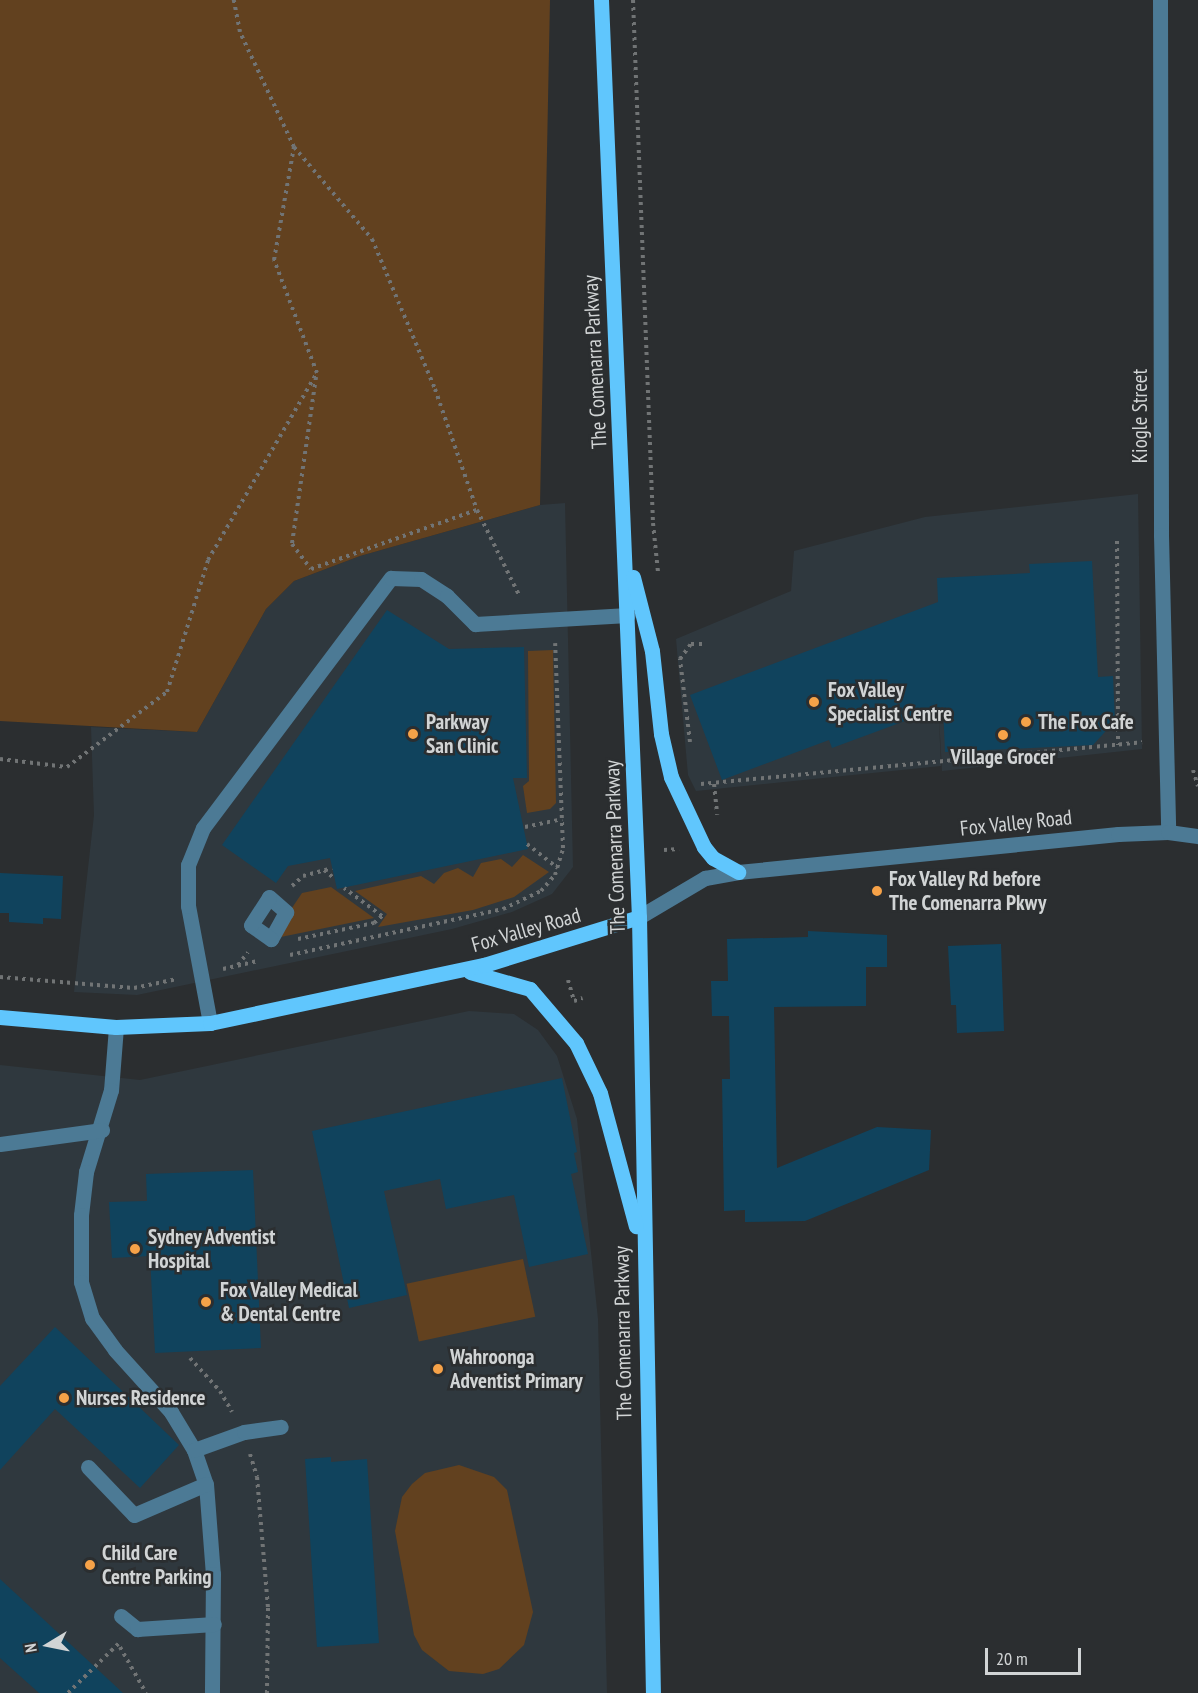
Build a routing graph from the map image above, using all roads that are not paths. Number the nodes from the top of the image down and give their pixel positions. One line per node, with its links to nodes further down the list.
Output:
1 (601, 0): 3 (main road, The Comenarra Parkway)
2 (1160, 0): 5 (street, Kiogle Street)
3 (627, 550): 4 (main road, The Comenarra Parkway); 7 (main road)
4 (628, 615): 8 (main road, The Comenarra Parkway); 11 (street)
5 (1168, 832): 6 (street, Fox Valley Road); 7 (street, Fox Valley Road)
6 (1198, 836)
7 (738, 873): 8 (street, Fox Valley Road)
8 (639, 917): 9 (main road, Fox Valley Road); 15 (main road, The Comenarra Parkway)
9 (461, 970): 11 (main road, Fox Valley Road); 15 (main road)
10 (0, 1017): 12 (main road, Fox Valley Road)
11 (210, 1023): 12 (main road, Fox Valley Road)
12 (116, 1027): 13 (street)
13 (102, 1130): 14 (street); 17 (street)
14 (0, 1144)
15 (642, 1255): 23 (main road, The Comenarra Parkway)
16 (281, 1427): 17 (street)
17 (194, 1450): 19 (street)
18 (88, 1467): 19 (street)
19 (206, 1484): 21 (street)
20 (123, 1618): 21 (street)
21 (214, 1624): 22 (street)
22 (212, 1693)
23 (652, 1693)

